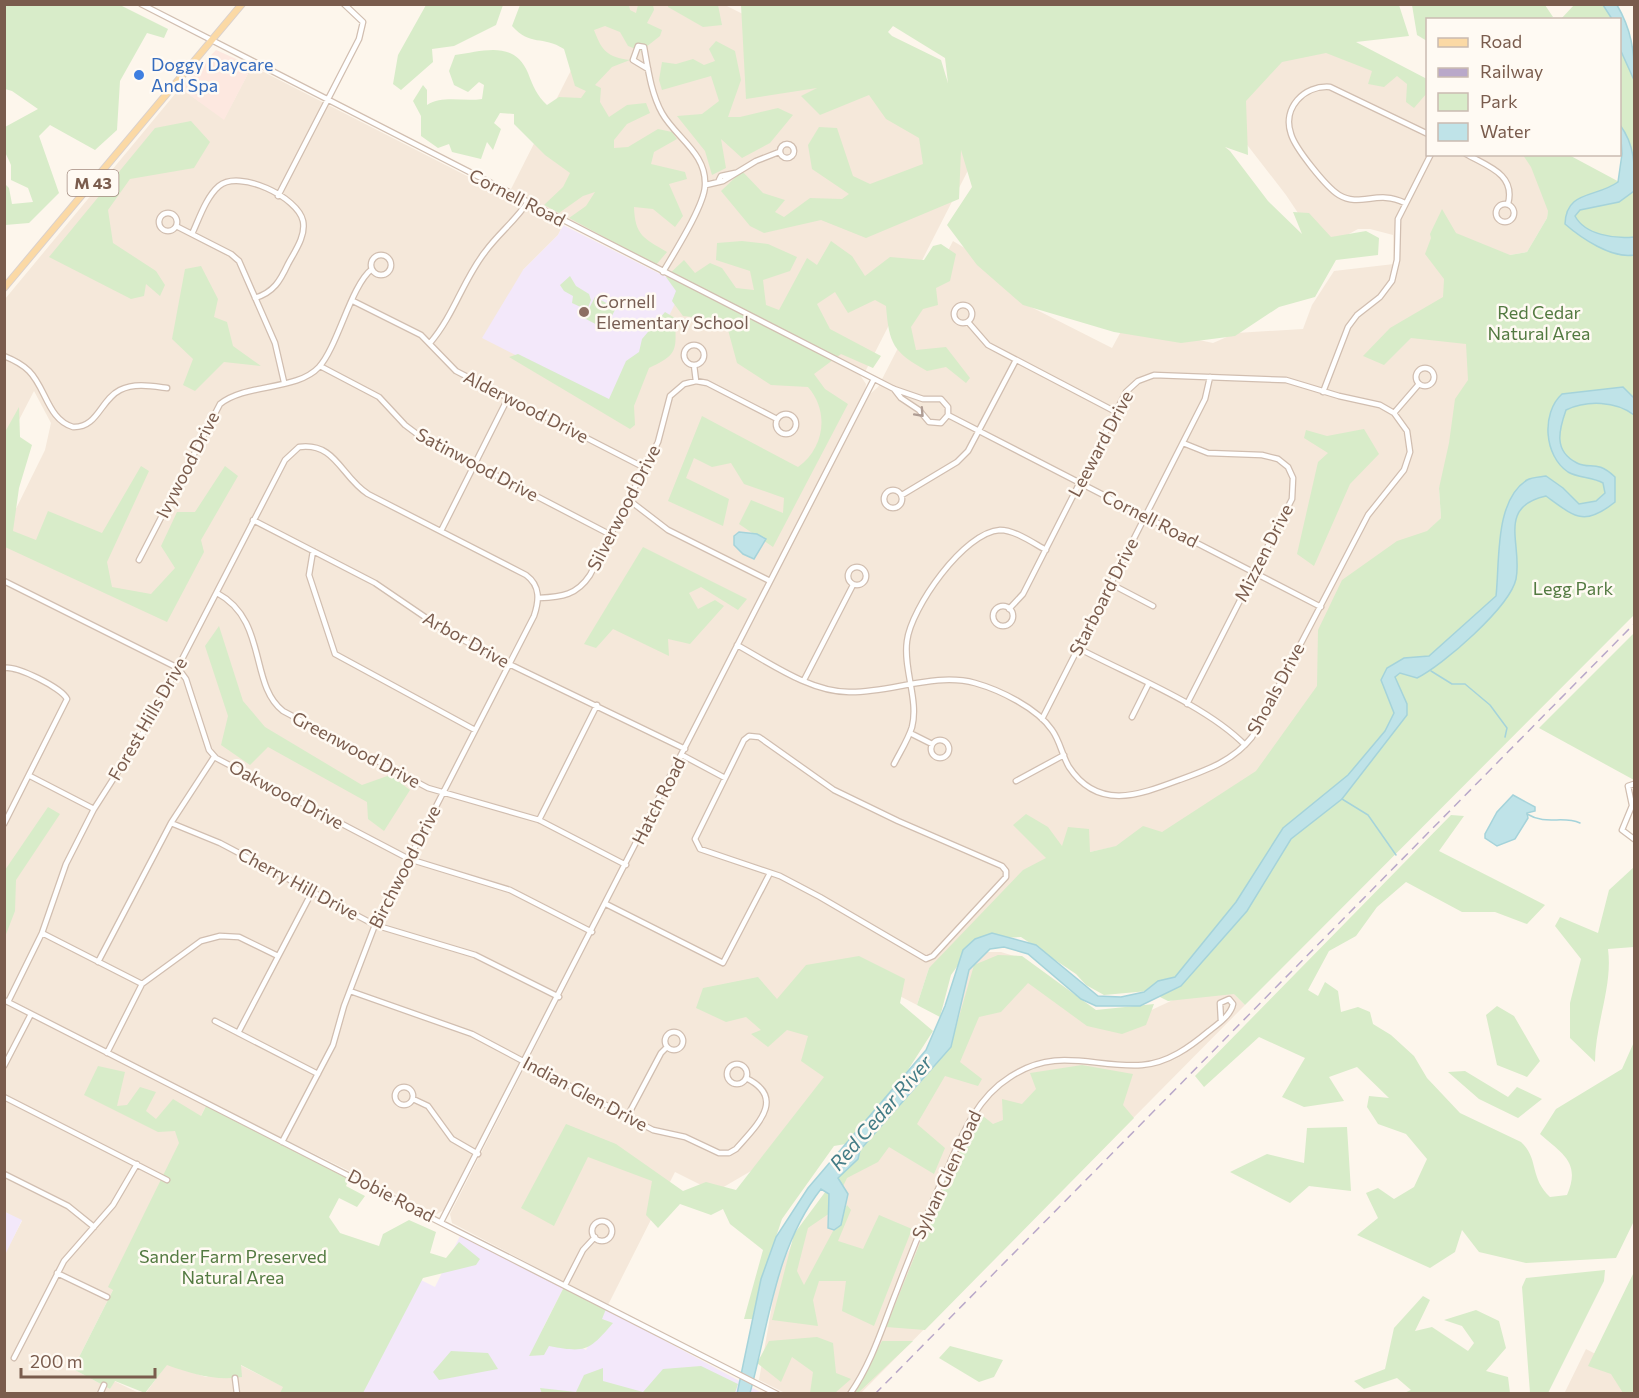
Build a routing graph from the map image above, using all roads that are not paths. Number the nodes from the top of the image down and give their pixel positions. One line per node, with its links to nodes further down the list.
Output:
1 (141, 4): 4 (street, Cornell Road)
2 (242, 4): 4 (main road, M 43)
3 (344, 4): 6 (street)
4 (212, 41): 6 (street, Cornell Road); 20 (main road, M 43)
5 (648, 69): 5 (street); 11 (street)
6 (326, 101): 12 (street); 13 (street, Cornell Road)
7 (1426, 133): 14 (street)
8 (779, 152): 11 (street)
9 (1430, 156): 14 (street)
10 (1470, 156): 15 (street)
11 (706, 185): 19 (street)
12 (278, 195): 17 (street); 21 (street)
13 (527, 203): 19 (street, Cornell Road); 24 (street)
14 (1405, 203): 36 (street)
15 (1508, 204): 15 (street)
16 (176, 226): 16 (street); 17 (street)
17 (192, 234): 21 (street)
18 (372, 269): 18 (street); 22 (street)
19 (663, 273): 30 (street, Cornell Road)
20 (4, 288)
21 (255, 298): 32 (street)
22 (353, 301): 24 (street, Alderwood Drive); 28 (street)
23 (968, 322): 23 (street); 26 (street)
24 (430, 342): 37 (street, Alderwood Drive)
25 (4, 356): 34 (street)
26 (1016, 360): 38 (street); 42 (street)
27 (694, 365): 27 (street); 31 (street)
28 (320, 366): 32 (street, Ivywood Drive); 44 (street, Satinwood Drive)
29 (1210, 377): 36 (street, Leeward Drive); 38 (street, Leeward Drive); 43 (street, Starboard Drive)
30 (874, 379): 35 (street, Cornell Road); 58 (street, Hatch Road)
31 (696, 381): 41 (street); 45 (street, Silverwood Drive)
32 (285, 382): 55 (street, Ivywood Drive)
33 (1419, 384): 33 (street); 39 (street)
34 (167, 388)
35 (894, 389): 40 (street, Cornell Road); 40 (street, Cornell Road, one-way to 40)
36 (1323, 392): 39 (street)
37 (508, 398): 44 (street); 45 (street, Alderwood Drive)
38 (1116, 412): 46 (street, Leeward Drive)
39 (1394, 412): 64 (street, Shoals Drive)
40 (948, 416): 42 (street, Cornell Road)
41 (777, 419): 41 (street)
42 (980, 432): 46 (street, Cornell Road); 47 (street)
43 (1183, 443): 49 (street, Starboard Drive); 56 (street, Mizzen Drive)
44 (475, 465): 51 (street); 52 (street, Satinwood Drive)
45 (645, 468): 48 (street, Silverwood Drive)
46 (1080, 483): 49 (street, Cornell Road); 53 (street, Leeward Drive)
47 (902, 495): 47 (street)
48 (629, 500): 52 (street, Silverwood Drive); 58 (street)
49 (1145, 516): 56 (street, Cornell Road); 59 (street, Starboard Drive)
50 (253, 520): 51 (street, Forest Hills Drive); 54 (street, Arbor Drive); 61 (street, Forest Hills Drive)
51 (441, 531): 62 (street)
52 (611, 534): 62 (street, Silverwood Drive)
53 (1046, 550): 65 (street, Leeward Drive); 73 (street)
54 (313, 552): 68 (street, Arbor Drive); 78 (street)
55 (139, 560)
56 (1254, 573): 64 (street, Cornell Road); 74 (street, Mizzen Drive)
57 (4, 581): 70 (street)
58 (770, 581): 66 (street, Hatch Road)
59 (1111, 584): 63 (street); 67 (street, Starboard Drive)
60 (853, 585): 60 (street); 71 (street)
61 (217, 593): 70 (street, Forest Hills Drive); 91 (street, Greenwood Drive)
62 (539, 598): 68 (street, Birchwood Drive)
63 (1153, 606)
64 (1321, 607): 81 (street, Shoals Drive)
65 (1009, 609): 65 (street, Leeward Drive)
66 (737, 645): 71 (street, Shoals Drive); 82 (street, Hatch Road)
67 (1078, 648): 72 (street); 77 (street, Starboard Drive)
68 (509, 664): 75 (street, Arbor Drive); 78 (street, Birchwood Drive)
69 (4, 668): 87 (street)
70 (178, 668): 85 (street, Oakwood Drive); 93 (street, Forest Hills Drive)
71 (804, 680): 73 (street, Shoals Drive)
72 (1148, 685): 74 (street); 76 (street)
73 (910, 686): 77 (street, Shoals Drive); 79 (street)
74 (1187, 704): 81 (street)
75 (597, 705): 82 (street, Arbor Drive); 94 (street)
76 (1132, 717)
77 (1042, 719): 84 (street, Shoals Drive)
78 (475, 730): 91 (street, Birchwood Drive)
79 (909, 733): 80 (street); 86 (street)
80 (932, 744)
81 (1245, 745): 84 (street, Shoals Drive)
82 (685, 749): 83 (street, Hatch Road)
83 (682, 755): 88 (street); 99 (street, Hatch Road)
84 (1064, 755): 89 (street)
85 (214, 756): 95 (street); 98 (street, Oakwood Drive)
86 (894, 764)
87 (30, 776): 93 (street); 96 (street)
88 (725, 778): 100 (street); 100 (street)
89 (1016, 781)
90 (1635, 784): 92 (street)
91 (442, 794): 94 (street, Greenwood Drive); 98 (street, Birchwood Drive)
92 (1633, 803): 97 (street)
93 (94, 809): 105 (street, Forest Hills Drive)
94 (539, 820): 99 (street, Greenwood Drive)
95 (171, 823): 101 (street, Cherry Hill Drive); 107 (street)
96 (4, 824)
97 (1635, 839)
98 (409, 859): 103 (street, Birchwood Drive); 104 (street, Oakwood Drive)
99 (626, 865): 102 (street, Hatch Road)
100 (770, 873): 102 (street)
101 (312, 892): 103 (street, Cherry Hill Drive); 106 (street)
102 (606, 904): 104 (street, Hatch Road)
103 (375, 925): 109 (street, Birchwood Drive); 110 (street, Cherry Hill Drive)
104 (592, 932): 110 (street, Hatch Road)
105 (42, 933): 107 (street); 111 (street, Forest Hills Drive)
106 (278, 956): 108 (street); 115 (street)
107 (99, 962): 108 (street)
108 (142, 984): 117 (street)
109 (350, 991): 118 (street, Indian Glen Drive); 120 (street, Birchwood Drive)
110 (559, 997): 118 (street, Hatch Road)
111 (6, 1001): 112 (street, Dobie Road)
112 (31, 1014): 117 (street, Dobie Road); 119 (street)
113 (215, 1021): 115 (street)
114 (1221, 1021): 142 (street, Sylvan Glen Road)
115 (238, 1033): 120 (street)
116 (667, 1047): 116 (street); 124 (street)
117 (107, 1053): 125 (street, Dobie Road)
118 (525, 1063): 124 (street, Indian Glen Drive); 126 (street, Hatch Road)
119 (4, 1065)
120 (318, 1074): 125 (street, Birchwood Drive)
121 (746, 1078): 121 (street, Indian Glen Drive); 124 (street, Indian Glen Drive)
122 (4, 1097): 127 (street)
123 (413, 1099): 123 (street); 126 (street)
124 (627, 1117)
125 (282, 1142): 130 (street, Dobie Road)
126 (477, 1154): 130 (street, Hatch Road)
127 (137, 1164): 129 (street); 131 (street)
128 (4, 1174): 131 (street)
129 (167, 1180)
130 (441, 1222): 134 (street, Dobie Road)
131 (94, 1227): 133 (street)
132 (595, 1237): 132 (street); 134 (street)
133 (57, 1273): 135 (street); 136 (street)
134 (565, 1285): 141 (street, Dobie Road)
135 (107, 1297)
136 (14, 1358)
137 (235, 1378): 140 (street)
138 (104, 1385): 139 (street)
139 (100, 1394)
140 (237, 1394)
141 (777, 1394)
142 (850, 1394)

